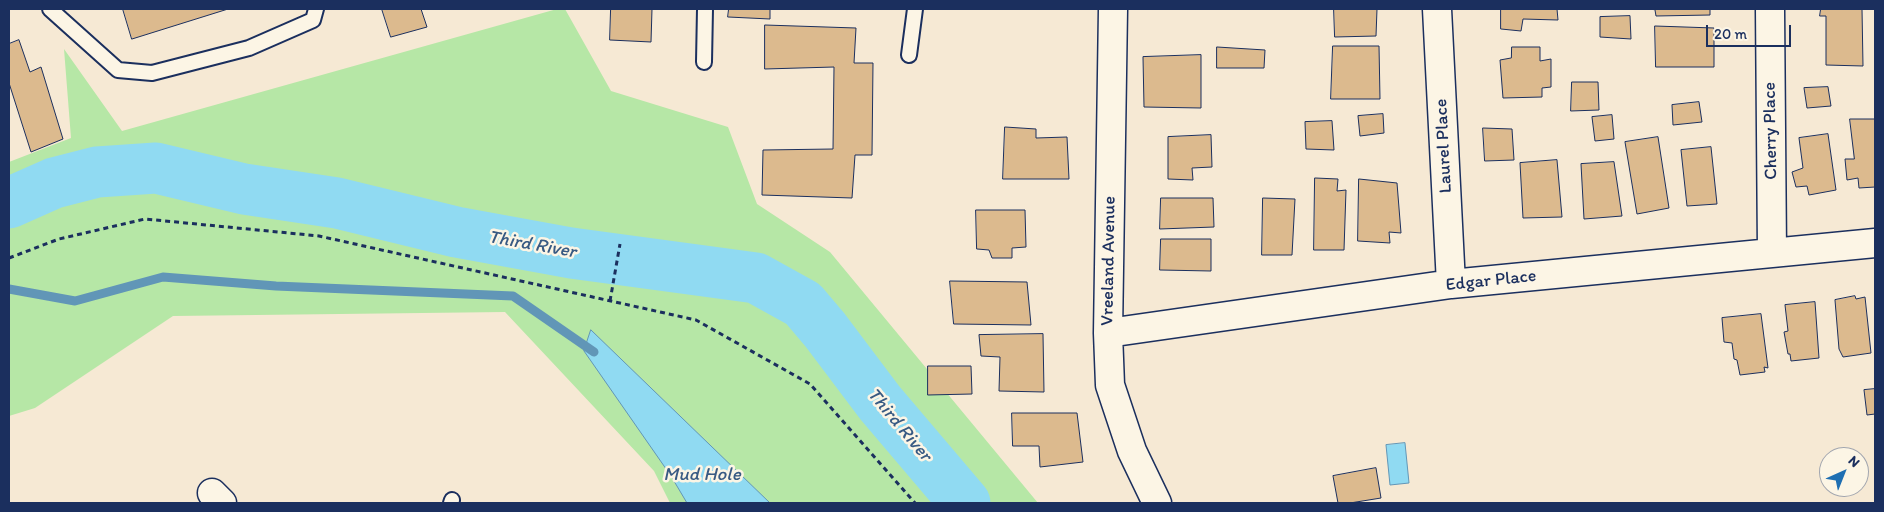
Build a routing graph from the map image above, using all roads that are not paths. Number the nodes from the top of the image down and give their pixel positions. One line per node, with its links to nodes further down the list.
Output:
1 (50, 9): 2 (lane)
2 (316, 9)
3 (705, 9): 9 (lane)
4 (915, 9): 8 (lane)
5 (1113, 9): 13 (street, Vreeland Avenue)
6 (1437, 9): 12 (street, Laurel Place)
7 (1770, 9): 11 (street, Cherry Place)
8 (909, 55)
9 (704, 62)
10 (1875, 244): 11 (street, Edgar Place)
11 (1772, 253): 12 (street, Edgar Place)
12 (1451, 284): 13 (street, Edgar Place)
13 (1108, 332): 14 (street, Vreeland Avenue)
14 (1157, 503)

